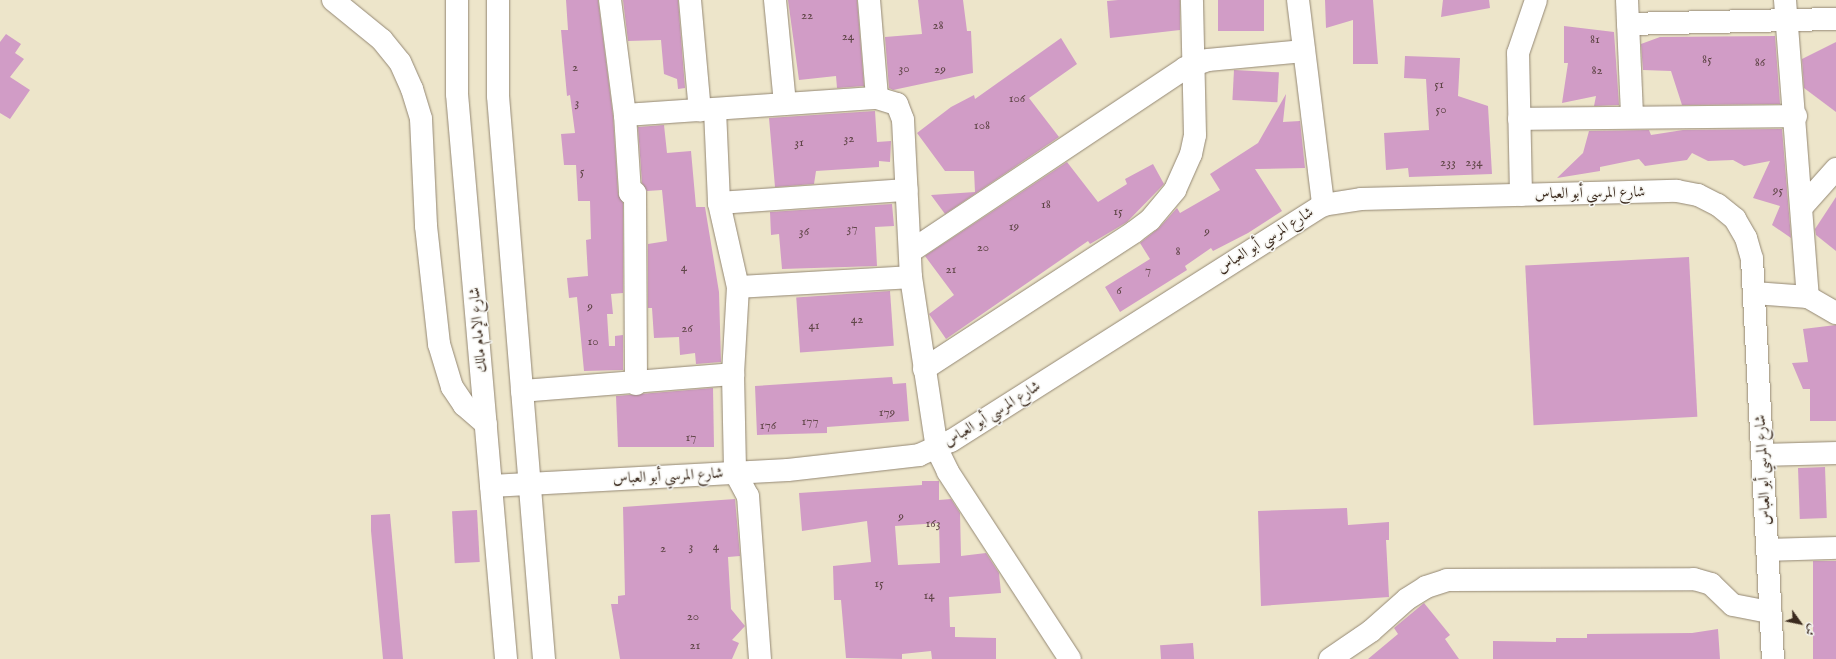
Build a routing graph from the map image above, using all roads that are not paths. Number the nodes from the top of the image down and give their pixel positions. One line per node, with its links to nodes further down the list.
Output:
1 (333, 0): 39 (street)
2 (457, 0): 39 (street, شارع الإمام مالك)
3 (498, 0): 38 (street)
4 (610, 0): 20 (street)
5 (690, 0): 19 (street)
6 (775, 0): 18 (street)
7 (869, 0): 17 (street)
8 (1192, 0): 16 (street)
9 (1298, 0): 15 (street)
10 (1536, 0): 23 (street)
11 (1627, 0): 14 (street)
12 (1786, 10): 13 (street); 14 (street); 22 (street)
13 (1836, 19)
14 (1628, 24): 21 (street)
15 (1304, 51): 16 (street); 28 (street)
16 (1194, 64): 30 (street); 35 (street)
17 (877, 98): 18 (street); 25 (street)
18 (785, 104): 19 (street)
19 (707, 110): 20 (street); 27 (street)
20 (625, 116): 37 (street)
21 (1632, 116): 22 (street); 23 (street)
22 (1796, 116): 29 (street)
23 (1519, 119): 26 (street)
24 (1836, 169): 29 (street)
25 (907, 190): 27 (street); 30 (street)
26 (1521, 195): 28 (street, شارع المرسي أبو العباس); 33 (street, شارع المرسي أبو العباس)
27 (719, 203): 32 (street)
28 (1322, 205): 40 (street, شارع المرسي أبو العباس)
29 (1802, 207): 34 (street)
30 (911, 251): 31 (street)
31 (911, 278): 32 (street); 35 (street)
32 (738, 287): 36 (street)
33 (1754, 293): 34 (street); 42 (street, شارع المرسي أبو العباس)
34 (1826, 301)
35 (924, 369): 40 (street)
36 (733, 374): 37 (street); 43 (street)
37 (636, 384): 38 (street)
38 (522, 391): 44 (street)
39 (486, 424): 45 (street, شارع الإمام مالك)
40 (937, 449): 43 (street, شارع المرسي أبو العباس); 52 (street)
41 (1836, 453): 42 (street)
42 (1762, 455): 47 (street, شارع المرسي أبو العباس)
43 (735, 472): 44 (street, شارع المرسي أبو العباس); 51 (street)
44 (529, 485): 45 (street, شارع المرسي أبو العباس); 50 (street)
45 (491, 486): 49 (street, شارع الإمام مالك)
46 (1836, 548): 47 (street)
47 (1767, 550): 48 (street, شارع المرسي أبو العباس)
48 (1770, 612): 53 (street); 54 (street, شارع المرسي أبو العباس)
49 (506, 659)
50 (544, 659)
51 (760, 659)
52 (1070, 659)
53 (1330, 659)
54 (1773, 659)

